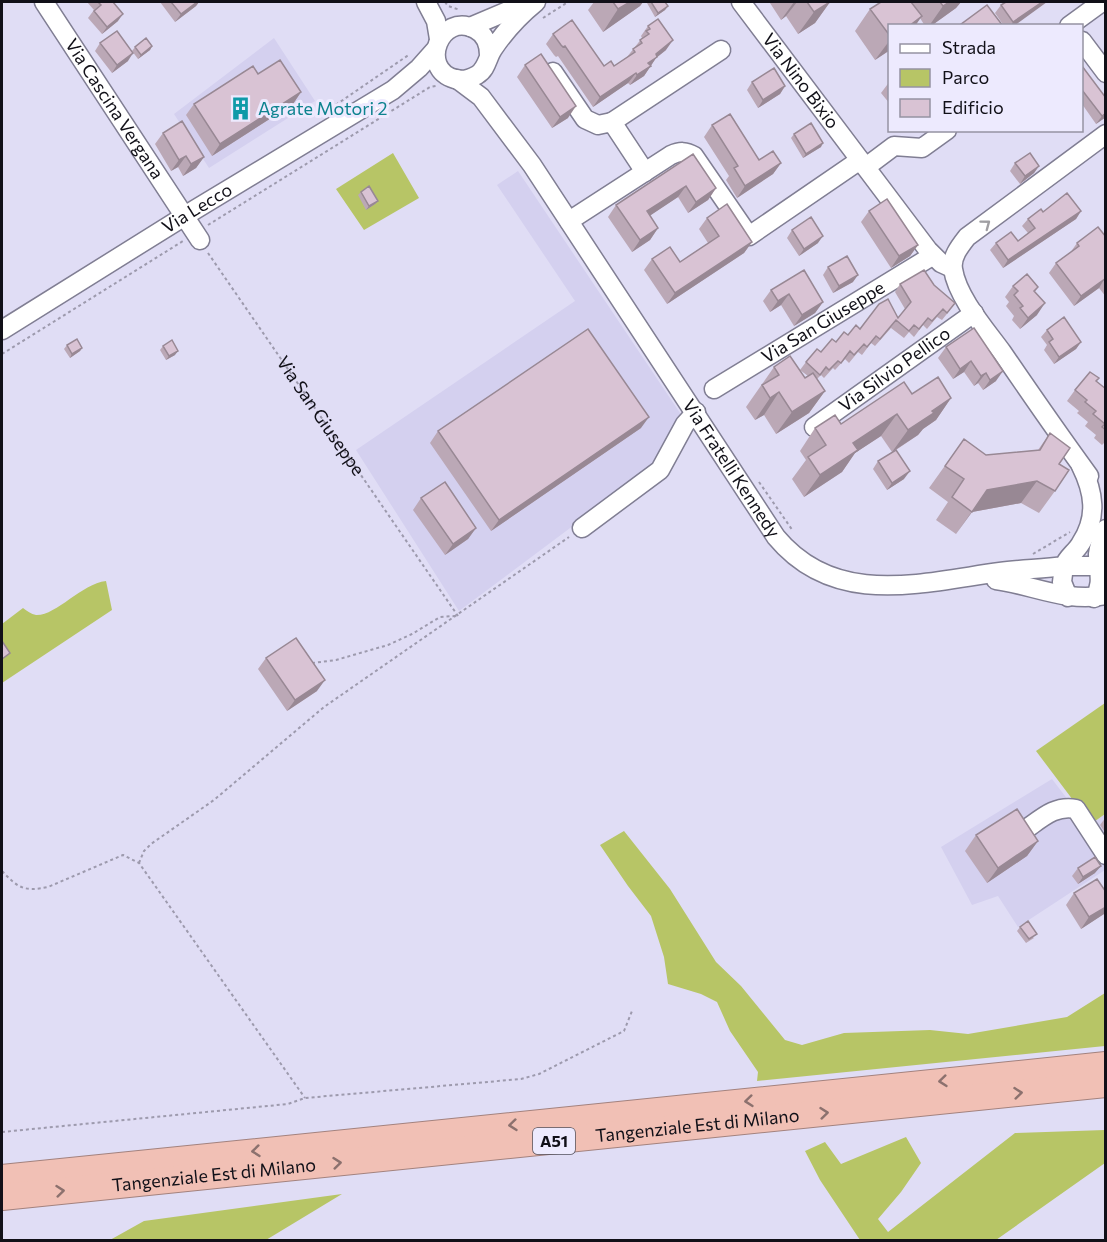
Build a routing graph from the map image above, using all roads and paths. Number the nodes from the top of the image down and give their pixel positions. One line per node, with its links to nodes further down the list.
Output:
1 (44, 2): 27 (street, Via Cascina Vergana)
2 (529, 2): 8 (street, Via Lecco)
3 (536, 2): 15 (street, Via Lecco)
4 (568, 2): 9 (path)
5 (741, 2): 25 (street, Via Nino Bixio)
6 (434, 3): 8 (path); 8 (street); 12 (street)
7 (1094, 4): 10 (street)
8 (465, 21): 12 (street, Via Lecco); 15 (street)
9 (536, 22)
10 (1071, 24)
11 (1083, 42): 17 (street)
12 (437, 44): 18 (street); 19 (street, Via Lecco)
13 (721, 50): 22 (street)
14 (416, 51): 21 (path)
15 (487, 60): 18 (street, Via Lecco); 20 (street, Via Fratelli Kennedy)
16 (548, 64): 22 (street)
17 (1106, 73)
18 (448, 80): 19 (street, Via Lecco); 20 (street, Via Fratelli Kennedy); 29 (path)
19 (393, 90): 27 (street, Via Lecco)
20 (490, 107): 28 (street, Via Fratelli Kennedy)
21 (315, 119)
22 (612, 122): 26 (street)
23 (944, 132): 25 (street)
24 (1106, 134): 31 (street, one-way to 24)
25 (863, 163): 26 (street); 30 (street, Via Nino Bixio)
26 (645, 172): 28 (street)
27 (184, 216): 29 (street); 33 (street, Via Lecco)
28 (569, 221): 36 (street, Via Fratelli Kennedy)
29 (197, 237): 34 (path); 49 (path, Via San Giuseppe)
30 (932, 255): 31 (street, Via Nino Bixio); 35 (street, Via San Giuseppe)
31 (953, 263): 32 (street)
32 (974, 313): 37 (street, Via Silvio Pellico); 38 (street)
33 (2, 330)
34 (2, 354)
35 (714, 389)
36 (696, 412): 42 (street); 47 (street, Via Fratelli Kennedy)
37 (814, 427)
38 (1082, 466): 40 (street); 41 (street)
39 (760, 482): 43 (path)
40 (1106, 501)
41 (1098, 523): 44 (path); 45 (street); 46 (street)
42 (582, 528): 49 (path)
43 (798, 537)
44 (1027, 557)
45 (1064, 566): 46 (street); 47 (street, Via Fratelli Kennedy); 48 (street)
46 (1103, 566): 48 (street)
47 (976, 577): 48 (street, Via Fratelli Kennedy)
48 (1087, 597)
49 (458, 616): 50 (path); 53 (path)
50 (312, 663)
51 (1029, 827): 52 (street)
52 (1106, 855)
53 (139, 863): 54 (path); 58 (path)
54 (2, 871)
55 (632, 1011): 58 (path)
56 (1106, 1065): 60 (highway, Tangenziale Est di Milano / A51, one-way to 60)
57 (1106, 1084): 61 (highway, Tangenziale Est di Milano / A51, one-way to 57)
58 (305, 1098): 59 (path)
59 (2, 1132)
60 (2, 1178)
61 (2, 1197)

